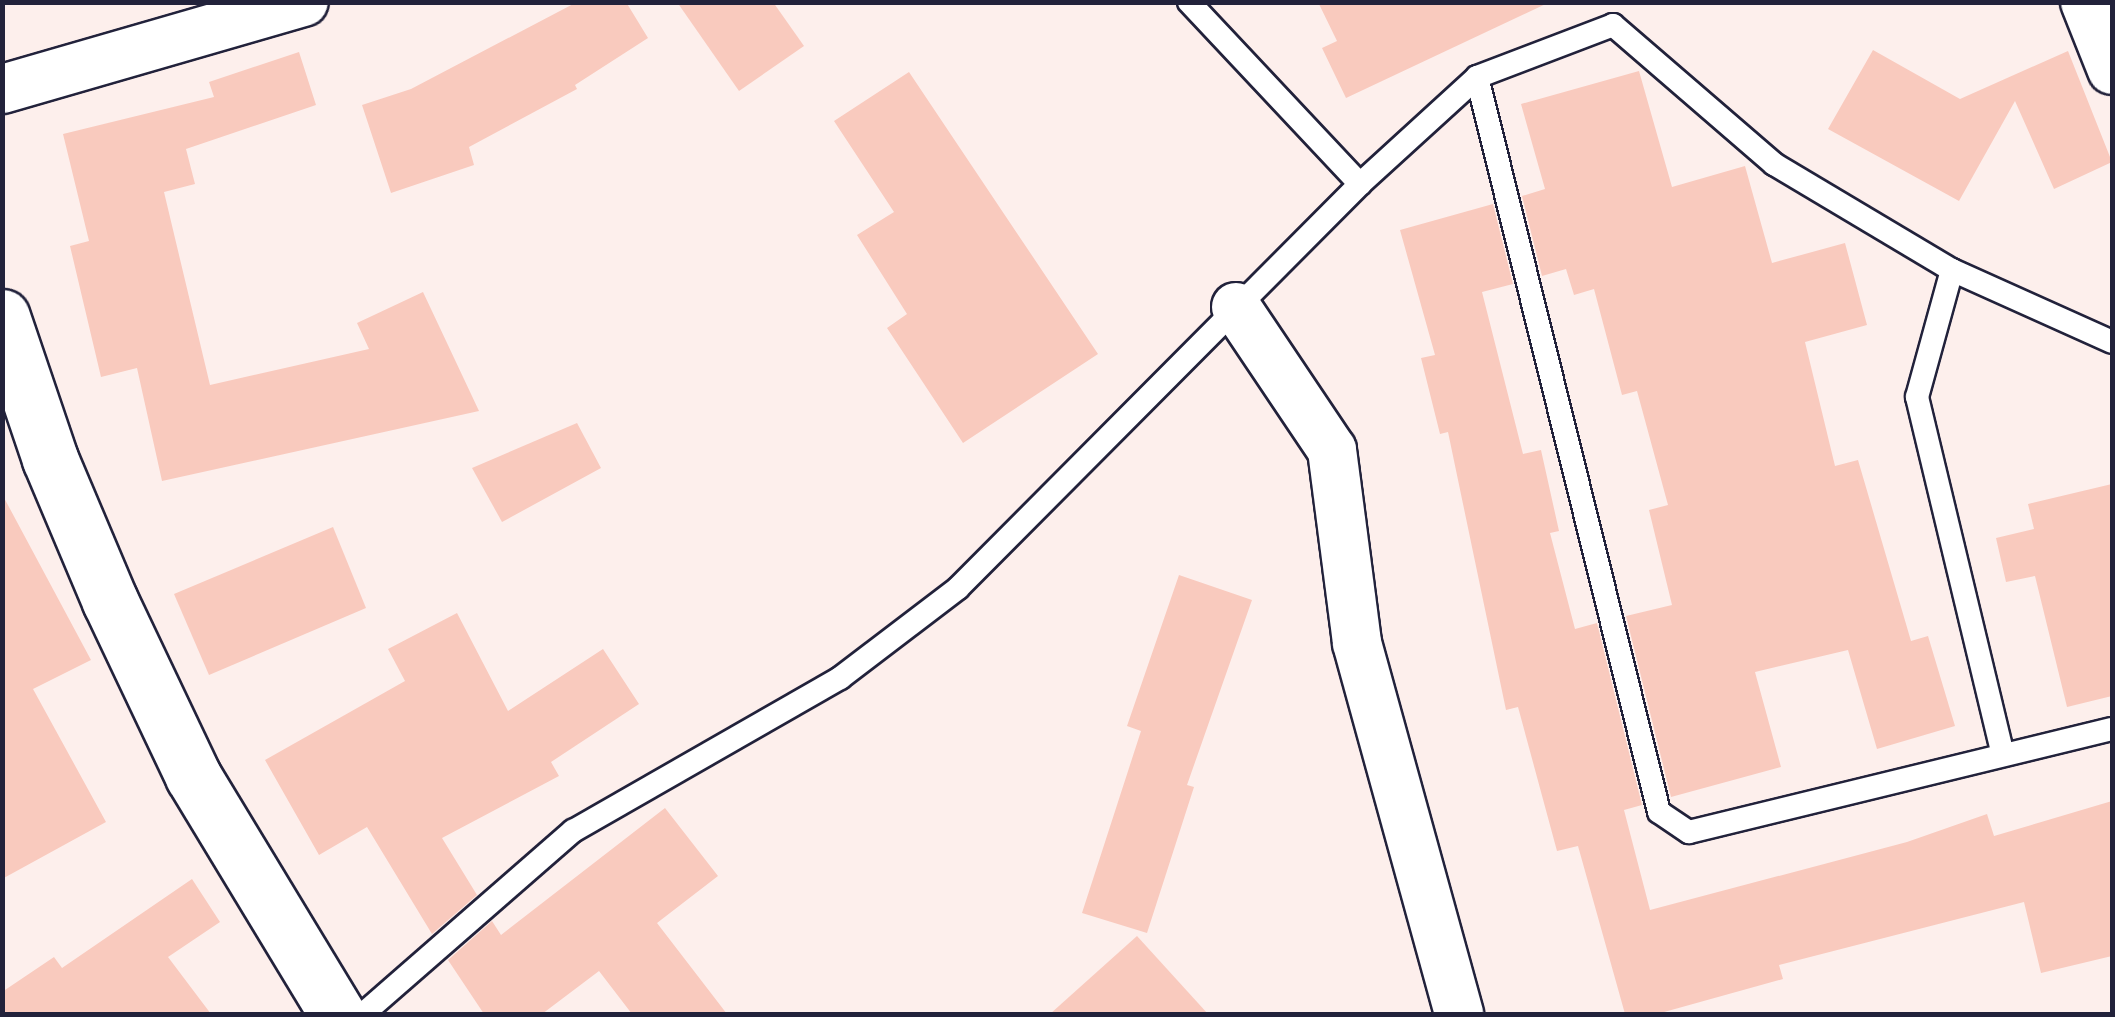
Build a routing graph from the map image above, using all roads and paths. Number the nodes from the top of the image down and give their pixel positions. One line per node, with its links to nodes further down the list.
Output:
1 (304, 2): 6 (street)
2 (1189, 2): 7 (lane)
3 (2085, 2): 4 (street)
4 (2112, 70)
5 (1477, 78): 7 (lane); 8 (lane); 13 (lane)
6 (2, 88)
7 (1360, 184): 9 (lane)
8 (1952, 270): 11 (lane); 13 (lane)
9 (1236, 306): 15 (lane); 16 (street)
10 (2, 316): 14 (street)
11 (2112, 342)
12 (2112, 728): 13 (lane)
13 (2002, 751)
14 (337, 1014)
15 (363, 1014)
16 (1458, 1014)

